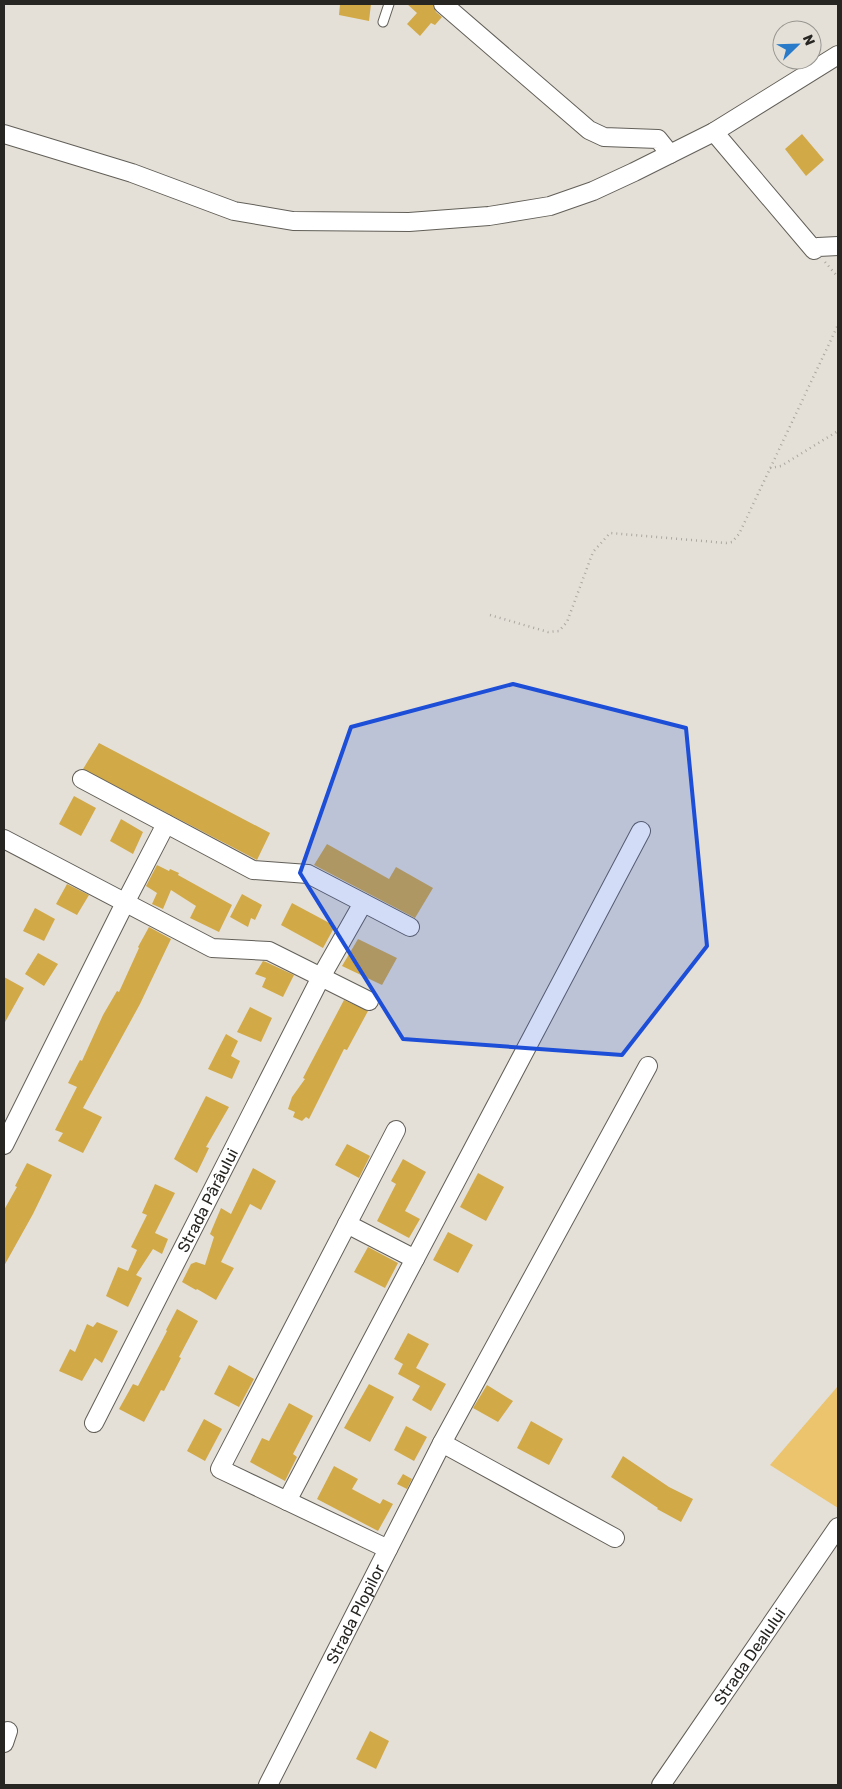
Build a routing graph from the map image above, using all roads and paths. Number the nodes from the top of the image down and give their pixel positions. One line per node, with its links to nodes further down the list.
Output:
1 (389, 4): 3 (lane)
2 (443, 4): 7 (street)
3 (383, 22)
4 (838, 54): 5 (street)
5 (714, 132): 7 (street); 8 (street)
6 (4, 134): 7 (street)
7 (670, 154)
8 (838, 246)
9 (838, 325): 11 (path)
10 (838, 430): 11 (path)
11 (770, 468): 12 (path)
12 (490, 615)
13 (82, 779): 14 (street)
14 (166, 824): 17 (street); 18 (street)
15 (641, 830): 26 (street)
16 (4, 839): 17 (street)
17 (124, 903): 20 (street); 24 (street)
18 (363, 903): 19 (street); 20 (street, Strada Pârâului)
19 (410, 927)
20 (321, 977): 21 (street); 27 (street, Strada Pârâului)
21 (370, 1001)
22 (648, 1066): 28 (street, Strada Plopilor)
23 (396, 1130): 25 (street)
24 (4, 1145)
25 (347, 1224): 26 (street); 29 (street)
26 (415, 1259): 29 (street)
27 (94, 1423)
28 (442, 1443): 31 (street); 32 (street, Strada Plopilor)
29 (287, 1500): 32 (street)
30 (838, 1527): 34 (street, Strada Dealului)
31 (615, 1538)
32 (388, 1549): 33 (street, Strada Plopilor)
33 (268, 1785)
34 (661, 1785)

